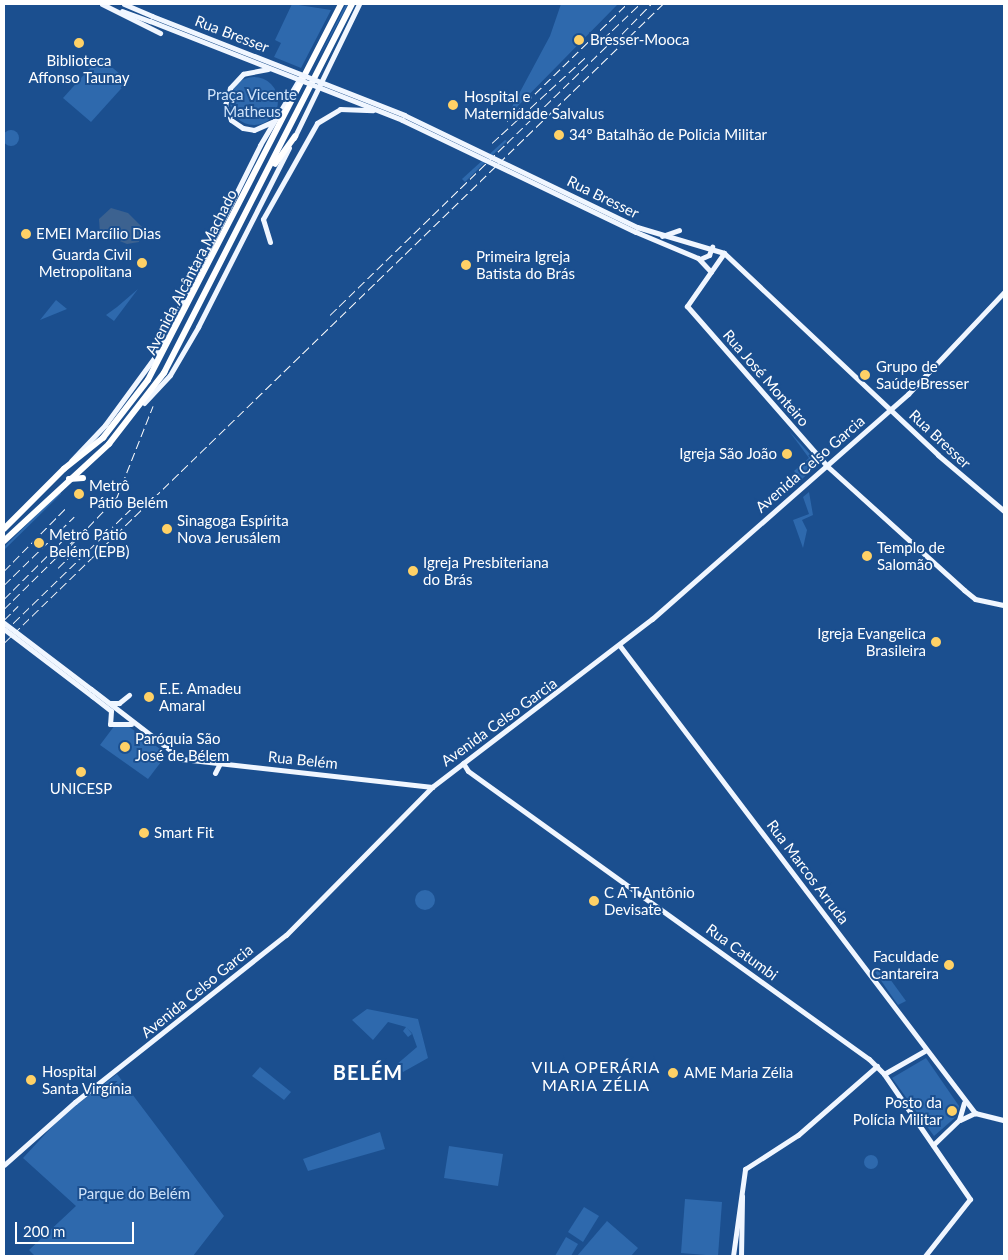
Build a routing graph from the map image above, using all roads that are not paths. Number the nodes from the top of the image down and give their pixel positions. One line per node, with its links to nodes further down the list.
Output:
1 (103, 4): 6 (main road); 7 (main road)
2 (124, 4): 6 (main road, Rua Bresser)
3 (341, 4): 8 (highway, Avenida Alcântara Machado)
4 (352, 4): 13 (highway, Avenida Alcântara Machado)
5 (359, 4): 12 (main road, Avenida Alcântara Machado)
6 (151, 18): 9 (main road, Rua Bresser, bridge); 16 (main road, Rua Bresser, bridge)
7 (160, 33)
8 (312, 64): 11 (main road, Avenida Alcântara Machado); 28 (highway, Avenida Alcântara Machado)
9 (274, 70): 10 (main road, Rua Bresser, bridge); 11 (main road)
10 (382, 112): 14 (main road, bridge); 16 (main road, Rua Bresser, bridge)
11 (272, 122): 28 (main road, Avenida Alcântara Machado)
12 (295, 136): 13 (highway); 15 (main road, Avenida Alcântara Machado)
13 (266, 175): 25 (highway, Avenida Alcântara Machado)
14 (279, 190): 15 (main road); 19 (main road)
15 (252, 222): 25 (main road, Avenida Alcântara Machado)
16 (637, 230): 18 (main road, Rua Bresser); 22 (main road, Rua Bresser)
17 (679, 230): 18 (main road)
18 (661, 236): 20 (main road, Rua Bresser)
19 (270, 242)
20 (712, 246): 21 (main road, Rua Bresser); 22 (main road)
21 (724, 253): 23 (main road); 26 (main road, Rua Bresser)
22 (700, 259): 23 (main road, Rua Bresser)
23 (711, 272): 27 (main road, Rua José Monteiro)
24 (1004, 292): 26 (main road, Avenida Celso Garcia)
25 (144, 403): 30 (highway, Avenida Alcântara Machado)
26 (890, 411): 27 (main road, Avenida Celso Garcia); 31 (main road, Rua Bresser)
27 (827, 466): 34 (main road, Rua José Monteiro); 37 (main road, Avenida Celso Garcia)
28 (64, 469): 32 (highway, Avenida Alcântara Machado)
29 (83, 478): 30 (highway)
30 (69, 479): 33 (highway, Avenida Alcântara Machado)
31 (1004, 511)
32 (4, 529)
33 (4, 541)
34 (1004, 605)
35 (4, 624): 39 (main road, bridge)
36 (4, 629): 39 (main road, bridge)
37 (620, 646): 42 (main road, Avenida Celso Garcia); 45 (main road, Rua Marcos Arruda)
38 (129, 695): 39 (main road)
39 (105, 704): 40 (main road); 40 (main road)
40 (134, 724): 41 (main road, Rua Belém)
41 (220, 763): 43 (main road); 44 (main road, Rua Belém)
42 (463, 763): 44 (main road, Avenida Celso Garcia); 46 (main road, Rua Catumbi)
43 (215, 773)
44 (432, 787): 53 (main road, Avenida Celso Garcia)
45 (926, 1050): 47 (main road); 48 (main road, Rua Marcos Arruda)
46 (876, 1066): 47 (main road, Rua Catumbi); 54 (main road)
47 (884, 1074): 52 (main road, Rua Catumbi)
48 (964, 1103): 49 (main road, Rua Marcos Arruda); 50 (main road)
49 (975, 1113): 50 (main road); 51 (main road)
50 (959, 1120): 52 (main road)
51 (1004, 1120)
52 (933, 1145): 57 (main road, Rua Catumbi)
53 (4, 1165)
54 (742, 1196): 55 (main road); 56 (main road)
55 (733, 1256)
56 (741, 1256)
57 (925, 1256)

